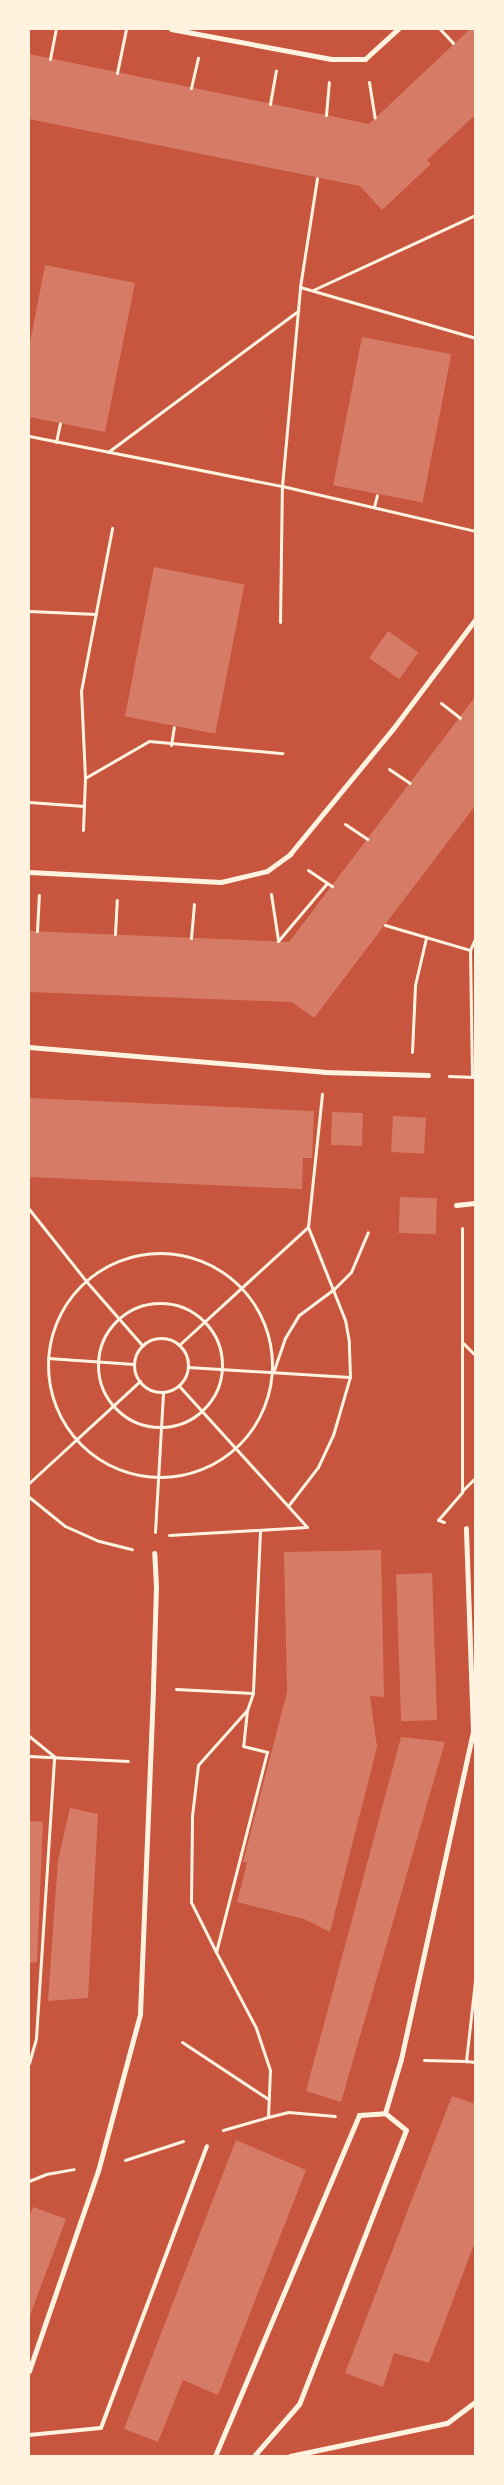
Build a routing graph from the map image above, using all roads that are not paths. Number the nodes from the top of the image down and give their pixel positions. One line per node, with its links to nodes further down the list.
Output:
1 (171, 29): 2 (street)
2 (398, 29)
3 (475, 620): 4 (street)
4 (29, 872)
5 (29, 1048): 6 (street)
6 (428, 1075)
7 (475, 1203): 8 (street)
8 (459, 1205)
9 (466, 1528): 11 (street)
10 (154, 1553): 13 (street)
11 (385, 2112): 16 (street); 17 (street)
12 (207, 2146): 15 (lane)
13 (29, 2371)
14 (475, 2402): 18 (street)
15 (29, 2435)
16 (215, 2456)
17 (254, 2456)
18 (290, 2456)

